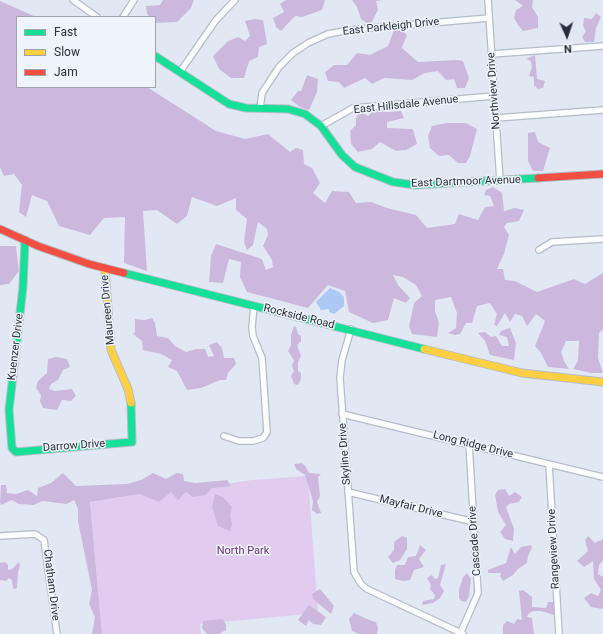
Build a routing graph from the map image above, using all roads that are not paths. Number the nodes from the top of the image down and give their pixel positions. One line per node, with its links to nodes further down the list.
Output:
1 (73, 0): 5 (street)
2 (134, 0): 6 (street)
3 (235, 0): 11 (street)
4 (488, 0): 7 (street, Northview Drive)
5 (97, 16)
6 (124, 16)
7 (489, 18): 9 (street, Northview Drive); 13 (street, East Parkleigh Drive)
8 (603, 46): 9 (street)
9 (492, 54): 12 (street, Northview Drive)
10 (156, 57): 11 (street, East Dartmoor Avenue)
11 (180, 72): 13 (street, East Dartmoor Avenue)
12 (494, 96): 15 (street, Northview Drive); 16 (street, East Hillsdale Avenue)
13 (260, 108): 16 (street, East Dartmoor Avenue)
14 (603, 110): 15 (street)
15 (496, 118): 18 (street, Northview Drive)
16 (321, 126): 18 (street, East Dartmoor Avenue)
17 (603, 174): 18 (street, East Dartmoor Avenue)
18 (500, 181)
19 (0, 229): 21 (street, Rockside Road)
20 (603, 239): 22 (street)
21 (25, 240): 23 (street, Rockside Road); 31 (street, Kuenzer Drive)
22 (539, 250)
23 (104, 269): 24 (street, Rockside Road); 29 (street, Maureen Drive)
24 (254, 306): 25 (street, Rockside Road); 28 (street)
25 (351, 329): 26 (street, Rockside Road); 27 (street, Skyline Drive)
26 (603, 382)
27 (342, 414): 30 (street, Long Ridge Drive); 34 (street, Skyline Drive)
28 (224, 436)
29 (132, 442): 31 (street, Darrow Drive)
30 (469, 444): 32 (street, Long Ridge Drive); 35 (street, Cascade Drive)
31 (16, 452)
32 (549, 464): 33 (street, Long Ridge Drive); 39 (street, Rangeview Drive)
33 (603, 477)
34 (348, 492): 35 (street, Mayfair Drive); 38 (street, Skyline Drive)
35 (474, 522): 38 (street, Cascade Drive)
36 (0, 536): 37 (street, Chatham Drive)
37 (57, 634)
38 (461, 634)
39 (559, 634)

